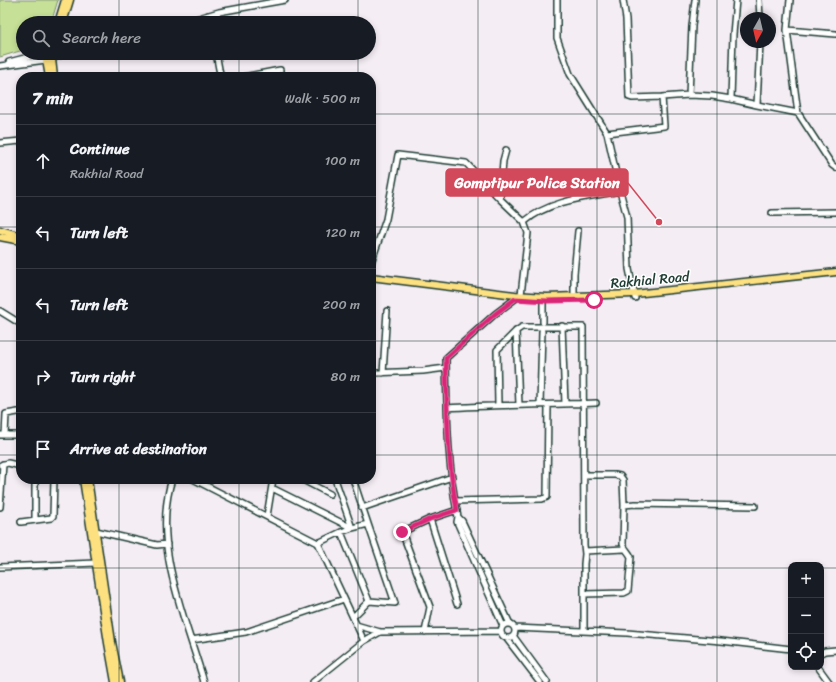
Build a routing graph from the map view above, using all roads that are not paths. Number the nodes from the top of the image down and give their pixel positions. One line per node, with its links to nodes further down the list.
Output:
1 (65, 0): 12 (main road)
2 (70, 0): 13 (main road)
3 (285, 0): 10 (street)
4 (557, 0): 33 (street)
5 (623, 0): 29 (street)
6 (695, 0): 28 (street)
7 (736, 0): 30 (street)
8 (759, 0): 11 (street)
9 (790, 0): 15 (street)
10 (279, 1): 14 (street)
11 (760, 12)
12 (60, 16)
13 (65, 16)
14 (208, 16)
15 (787, 30): 16 (street); 32 (street)
16 (836, 34)
17 (760, 48): 31 (street)
18 (28, 60): 22 (street)
19 (51, 60): 24 (main road)
20 (52, 60): 25 (main road)
21 (217, 60): 26 (street)
22 (0, 66)
23 (280, 70): 27 (street)
24 (49, 72)
25 (53, 72)
26 (219, 72)
27 (269, 72)
28 (689, 95): 29 (street); 30 (street)
29 (662, 97): 33 (street)
30 (731, 99): 31 (street)
31 (757, 105): 32 (street)
32 (798, 113): 37 (street)
33 (608, 134): 38 (street)
34 (16, 141): 35 (street)
35 (0, 143)
36 (506, 150): 39 (street)
37 (836, 168)
38 (620, 191): 42 (street); 55 (street)
39 (500, 199): 42 (street); 48 (street)
40 (836, 212): 41 (street)
41 (772, 213)
42 (524, 222): 53 (street)
43 (0, 230): 45 (main road)
44 (578, 231): 54 (street)
45 (16, 235)
46 (0, 237): 47 (main road)
47 (16, 240)
48 (376, 248)
49 (836, 272): 55 (main road, Rakhial Road)
50 (836, 276): 55 (main road, Rakhial Road)
51 (376, 278): 53 (main road, Rakhial Road)
52 (376, 282): 53 (main road, Rakhial Road)
53 (517, 296): 54 (main road, Rakhial Road); 56 (main road, Rakhial Road); 64 (street)
54 (574, 296): 55 (main road, Rakhial Road)
55 (634, 296): 56 (main road, Rakhial Road)
56 (543, 300): 60 (street)
57 (0, 311): 59 (street)
58 (387, 311): 65 (street)
59 (16, 321)
60 (542, 322)
61 (562, 326): 62 (street); 67 (street); 69 (street)
62 (516, 331): 70 (street); 71 (street)
63 (542, 331): 72 (street)
64 (446, 368): 65 (street); 74 (street)
65 (383, 372): 66 (street)
66 (376, 373)
67 (584, 403): 68 (street); 69 (street); 80 (street)
68 (596, 403)
69 (565, 404): 73 (street)
70 (498, 405): 71 (street); 74 (street)
71 (519, 405): 72 (street)
72 (540, 405): 73 (street)
73 (548, 405): 94 (street)
74 (447, 408): 81 (street)
75 (16, 412): 76 (street)
76 (3, 435): 77 (street)
77 (16, 435)
78 (2, 464): 79 (street); 96 (street)
79 (16, 465)
80 (584, 475): 95 (street); 112 (street)
81 (452, 477): 94 (street); 98 (street)
82 (35, 484): 103 (street)
83 (54, 484): 103 (street)
84 (84, 484): 113 (main road)
85 (89, 484): 107 (main road)
86 (171, 484): 110 (street)
87 (202, 484): 100 (street)
88 (272, 484): 92 (street)
89 (311, 484): 93 (street)
90 (337, 484): 106 (street)
91 (355, 484): 98 (street)
92 (272, 488): 100 (street); 106 (street)
93 (330, 494)
94 (455, 501): 99 (street)
95 (624, 505): 97 (street); 111 (street)
96 (0, 506)
97 (755, 506)
98 (362, 508): 105 (street)
99 (457, 510): 101 (street); 102 (street)
100 (267, 516): 109 (street)
101 (458, 517): 120 (street); 123 (street)
102 (430, 519): 118 (street); 126 (street)
103 (35, 520): 104 (street)
104 (21, 522)
105 (368, 524): 106 (street); 117 (street)
106 (352, 528): 108 (street)
107 (96, 531): 110 (street); 136 (main road)
108 (341, 532): 109 (street); 117 (street)
109 (318, 543): 116 (street)
110 (167, 544): 129 (street)
111 (624, 549): 112 (street); 115 (street)
112 (585, 551): 115 (street)
113 (96, 563): 114 (street); 135 (main road)
114 (0, 567)
115 (584, 594): 124 (street)
116 (344, 599): 119 (street); 129 (street)
117 (369, 601): 119 (street)
118 (457, 604)
119 (352, 617): 121 (street)
120 (510, 624): 122 (street); 123 (street)
121 (356, 625): 125 (street); 130 (street)
122 (515, 628): 124 (street); 127 (street)
123 (502, 629): 126 (street); 128 (street)
124 (584, 630): 131 (street)
125 (380, 632): 126 (street); 130 (street)
126 (425, 632)
127 (514, 637): 128 (street); 140 (street)
128 (507, 639): 139 (street)
129 (191, 640): 137 (street)
130 (364, 641): 138 (street)
131 (788, 649)
132 (836, 650): 133 (street)
133 (824, 652)
134 (820, 670): 141 (street)
135 (115, 682)
136 (120, 682)
137 (204, 682)
138 (313, 682)
139 (540, 682)
140 (547, 682)
141 (829, 682)

